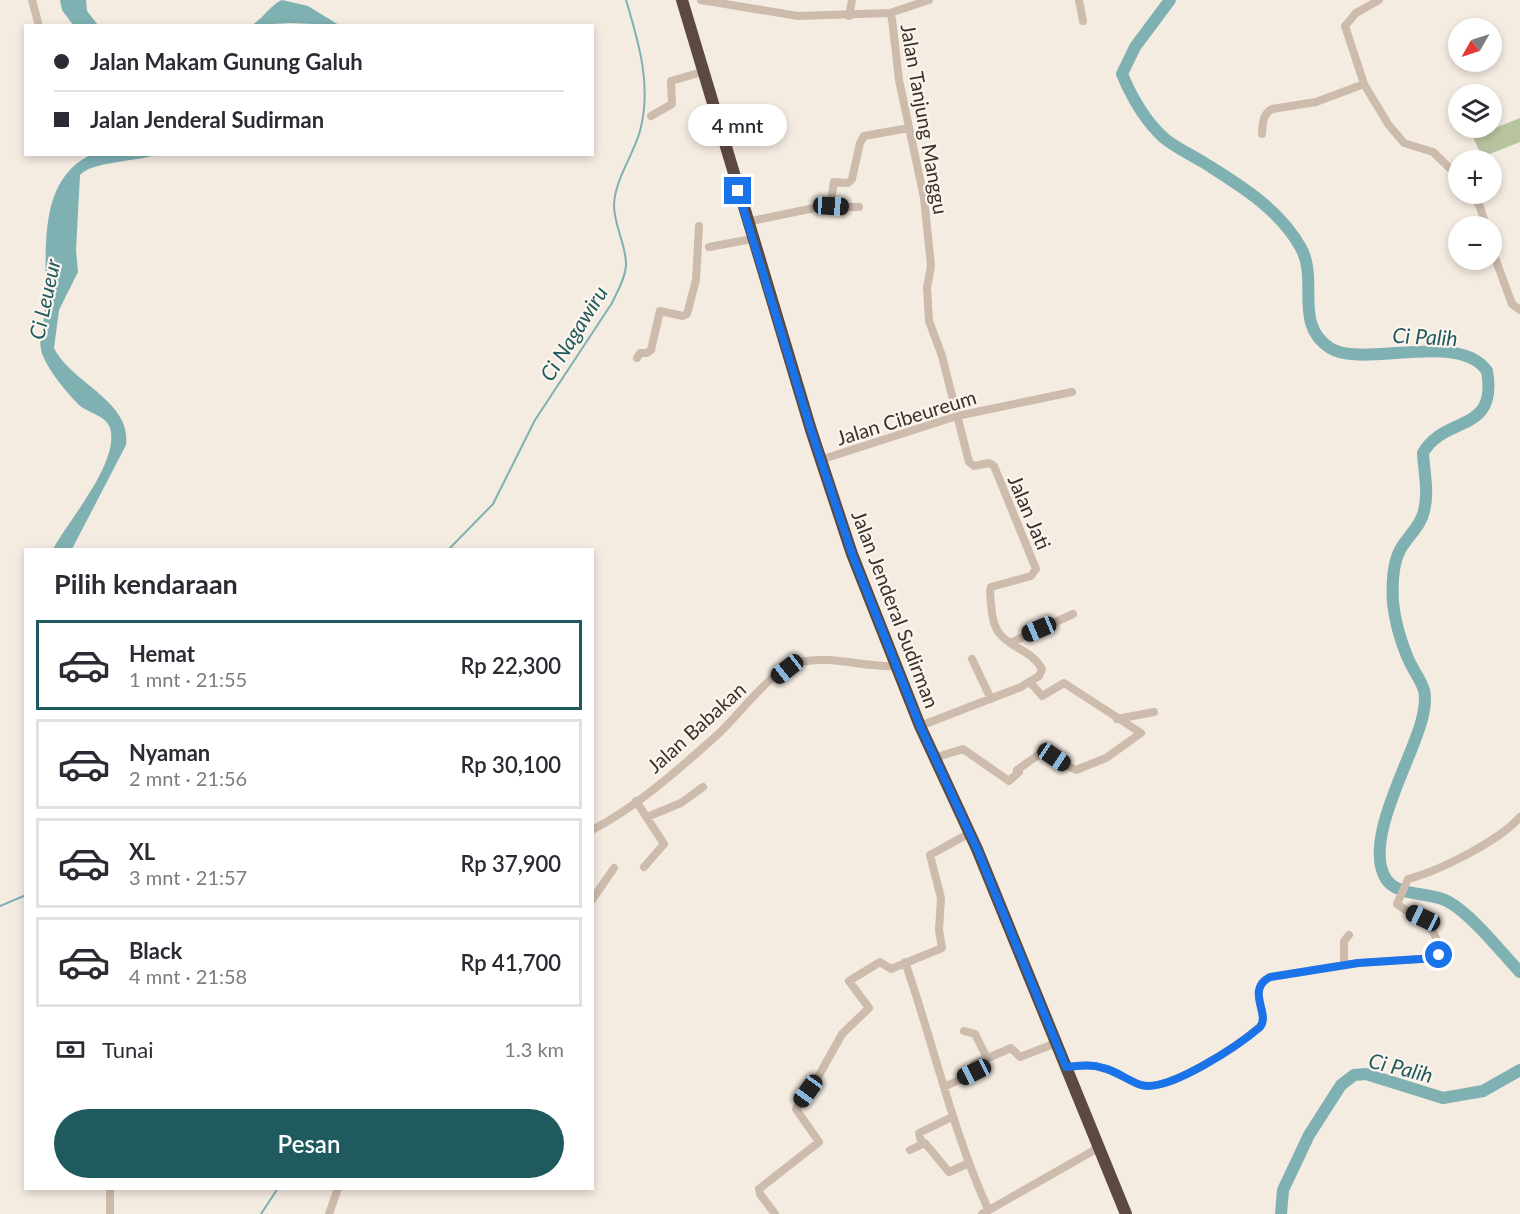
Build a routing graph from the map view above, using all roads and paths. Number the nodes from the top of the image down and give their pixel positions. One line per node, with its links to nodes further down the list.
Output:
1 (32, 0): 12 (street)
2 (682, 0): 13 (highway, Jalan Jenderal Sudirman)
3 (701, 0): 8 (street, Jalan Tanjung Manggu)
4 (852, 0): 10 (street)
5 (929, 0): 9 (street)
6 (1079, 0): 11 (street)
7 (1379, 0): 14 (street)
8 (726, 1): 10 (street, Jalan Tanjung Manggu)
9 (890, 13): 10 (street, Jalan Tanjung Manggu); 16 (street, Jalan Tanjung Manggu)
10 (849, 16)
11 (1083, 21)
12 (38, 24)
13 (702, 72): 15 (street); 21 (highway, Jalan Jenderal Sudirman)
14 (1364, 84): 17 (street); 18 (street)
15 (651, 116)
16 (909, 128): 19 (street); 29 (street, Jalan Tanjung Manggu)
17 (1262, 134)
18 (1448, 166)
19 (831, 206): 20 (street); 21 (street)
20 (859, 207)
21 (747, 222): 23 (highway, Jalan Jenderal Sudirman)
22 (699, 226): 27 (street)
23 (752, 239): 24 (street); 30 (highway, Jalan Jenderal Sudirman)
24 (709, 248)
25 (1499, 270): 26 (street)
26 (1520, 310)
27 (638, 358)
28 (1072, 392): 29 (street, Jalan Cibeureum)
29 (957, 416): 30 (street, Jalan Cibeureum); 32 (street, Jalan Jati)
30 (820, 460): 34 (highway, Jalan Jenderal Sudirman)
31 (1073, 614): 32 (street)
32 (1010, 643): 35 (street, Jalan Jati)
33 (972, 659): 36 (street)
34 (897, 666): 39 (highway, Jalan Jenderal Sudirman); 42 (street, Jalan Babakan)
35 (1030, 682): 36 (street); 38 (street)
36 (991, 699): 39 (street)
37 (1154, 712): 38 (street)
38 (1117, 719): 40 (street)
39 (920, 726): 40 (highway, Jalan Jenderal Sudirman)
40 (934, 758): 46 (highway, Jalan Jenderal Sudirman)
41 (703, 787): 43 (street)
42 (636, 801): 43 (street); 45 (street, Jalan Babakan)
43 (647, 817): 47 (street)
44 (1520, 817): 52 (street)
45 (594, 829)
46 (968, 834): 51 (street); 54 (highway, Jalan Jenderal Sudirman)
47 (644, 867)
48 (614, 868): 49 (street)
49 (594, 897)
50 (1349, 935): 52 (street)
51 (905, 962): 57 (street); 68 (street)
52 (1344, 965): 56 (street)
53 (964, 1031): 55 (street)
54 (1056, 1043): 55 (street); 56 (highway, Jalan Jenderal Sudirman)
55 (987, 1058): 57 (street)
56 (1066, 1067): 60 (highway, Jalan Jenderal Sudirman)
57 (944, 1087): 58 (street)
58 (952, 1117): 59 (street); 62 (street)
59 (925, 1143): 61 (street); 62 (street)
60 (1098, 1148): 65 (street); 69 (highway, Jalan Jenderal Sudirman)
61 (910, 1150)
62 (969, 1164): 65 (street)
63 (110, 1190): 66 (street)
64 (337, 1190): 67 (street)
65 (985, 1212)
66 (110, 1214)
67 (329, 1214)
68 (775, 1214)
69 (1126, 1214)

